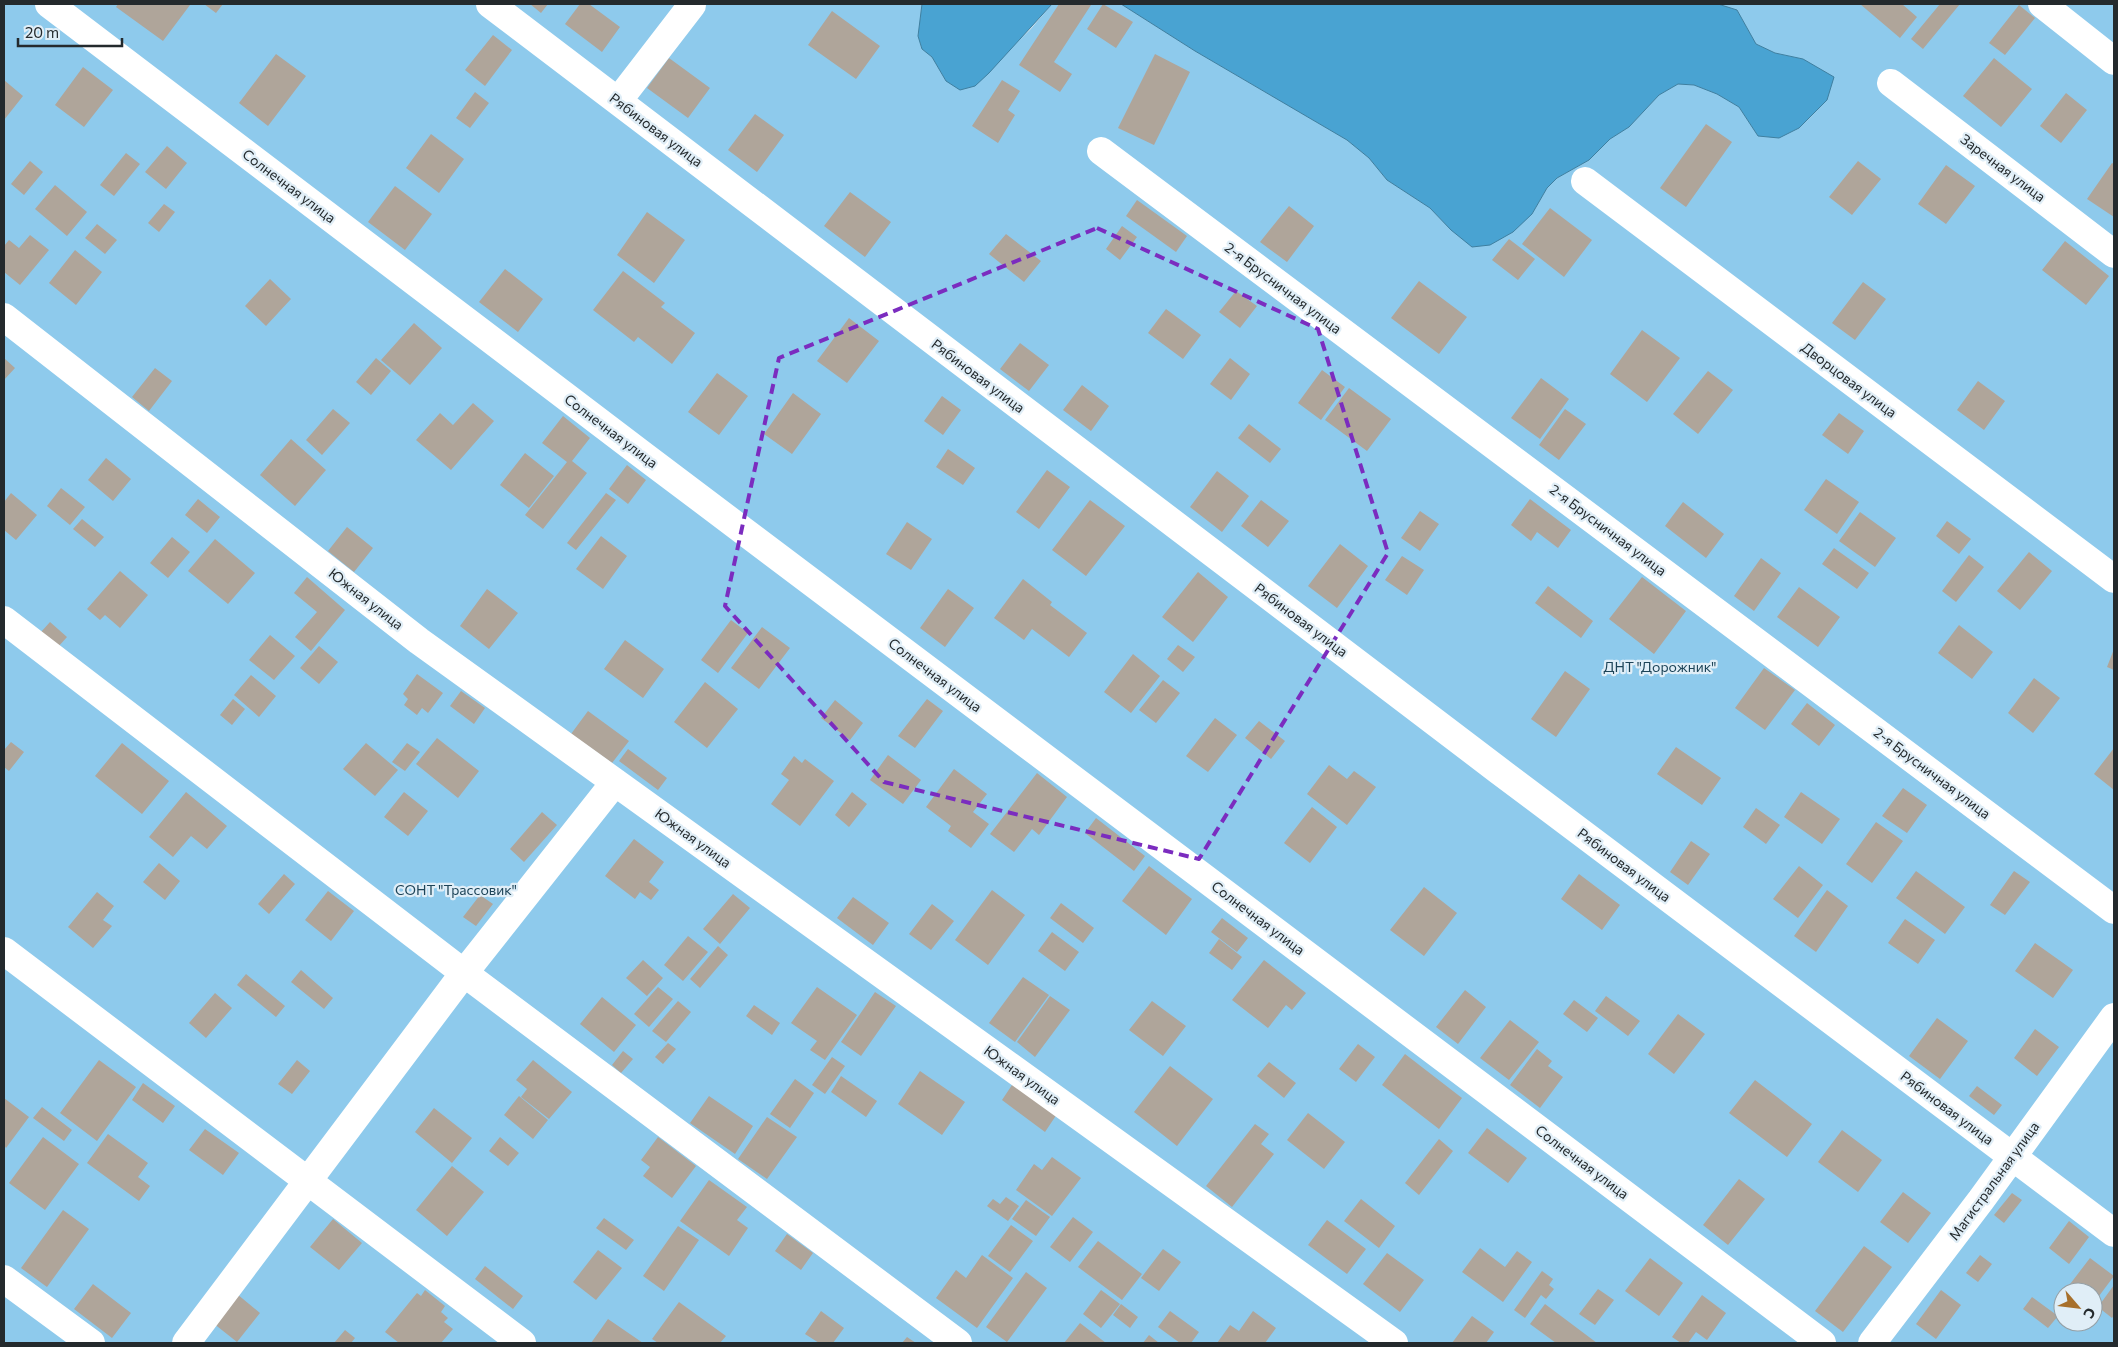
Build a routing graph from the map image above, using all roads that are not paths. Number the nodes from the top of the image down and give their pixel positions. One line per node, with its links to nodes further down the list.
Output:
1 (49, 4): 28 (street, Солнечная улица)
2 (490, 4): 7 (street, Рябиновая улица)
3 (2042, 4): 5 (street)
4 (692, 5): 7 (street)
5 (2114, 61)
6 (1891, 83): 10 (street, Заречная улица)
7 (618, 100): 19 (street, Рябиновая улица)
8 (1101, 151): 15 (street, 2-я Брусничная улица)
9 (1585, 181): 12 (street, Дворцовая улица)
10 (2114, 254)
11 (4, 317): 14 (street, Южная улица)
12 (2114, 579)
13 (4, 620): 17 (street)
14 (615, 782): 17 (street); 27 (street, Южная улица)
15 (2114, 910)
16 (4, 951): 20 (street)
17 (464, 973): 20 (street); 26 (street)
18 (2114, 1017): 19 (street, Магистральная улица)
19 (2012, 1156): 21 (street, Рябиновая улица); 29 (street, Магистральная улица)
20 (306, 1182): 24 (street); 25 (street)
21 (2114, 1234)
22 (4, 1279): 23 (street)
23 (91, 1343)
24 (186, 1343)
25 (522, 1343)
26 (958, 1343)
27 (1394, 1343)
28 (1822, 1343)
29 (1872, 1343)

